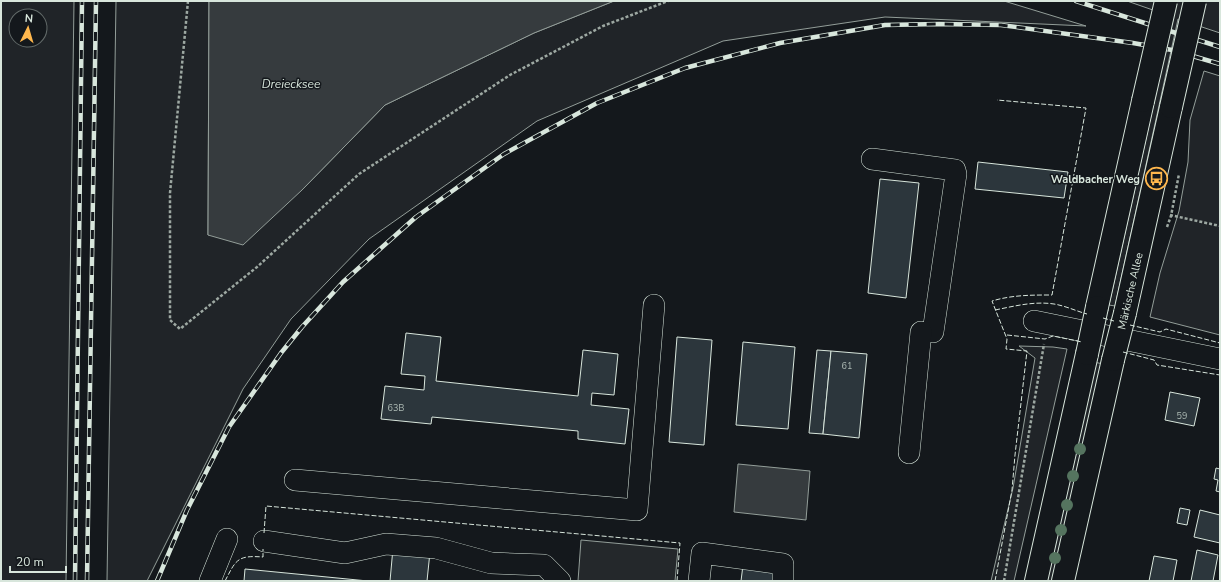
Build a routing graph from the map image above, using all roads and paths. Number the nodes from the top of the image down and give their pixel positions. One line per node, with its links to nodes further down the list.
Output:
1 (188, 1): 2 (path)
2 (668, 1)
3 (1166, 1): 21 (main road, bridge)
4 (1195, 1): 22 (main road, Märkische Allee, bridge)
5 (872, 159): 12 (street)
6 (1171, 216): 7 (path)
7 (1220, 226)
8 (654, 305): 13 (street)
9 (1034, 321): 11 (street)
10 (1044, 344): 20 (path)
11 (1220, 359)
12 (909, 453)
13 (296, 480)
14 (227, 539): 16 (street)
15 (264, 541): 17 (street)
16 (210, 581)
17 (560, 581)
18 (699, 581): 19 (street)
19 (783, 581)
20 (1004, 581)
21 (1036, 581)
22 (1063, 581)

